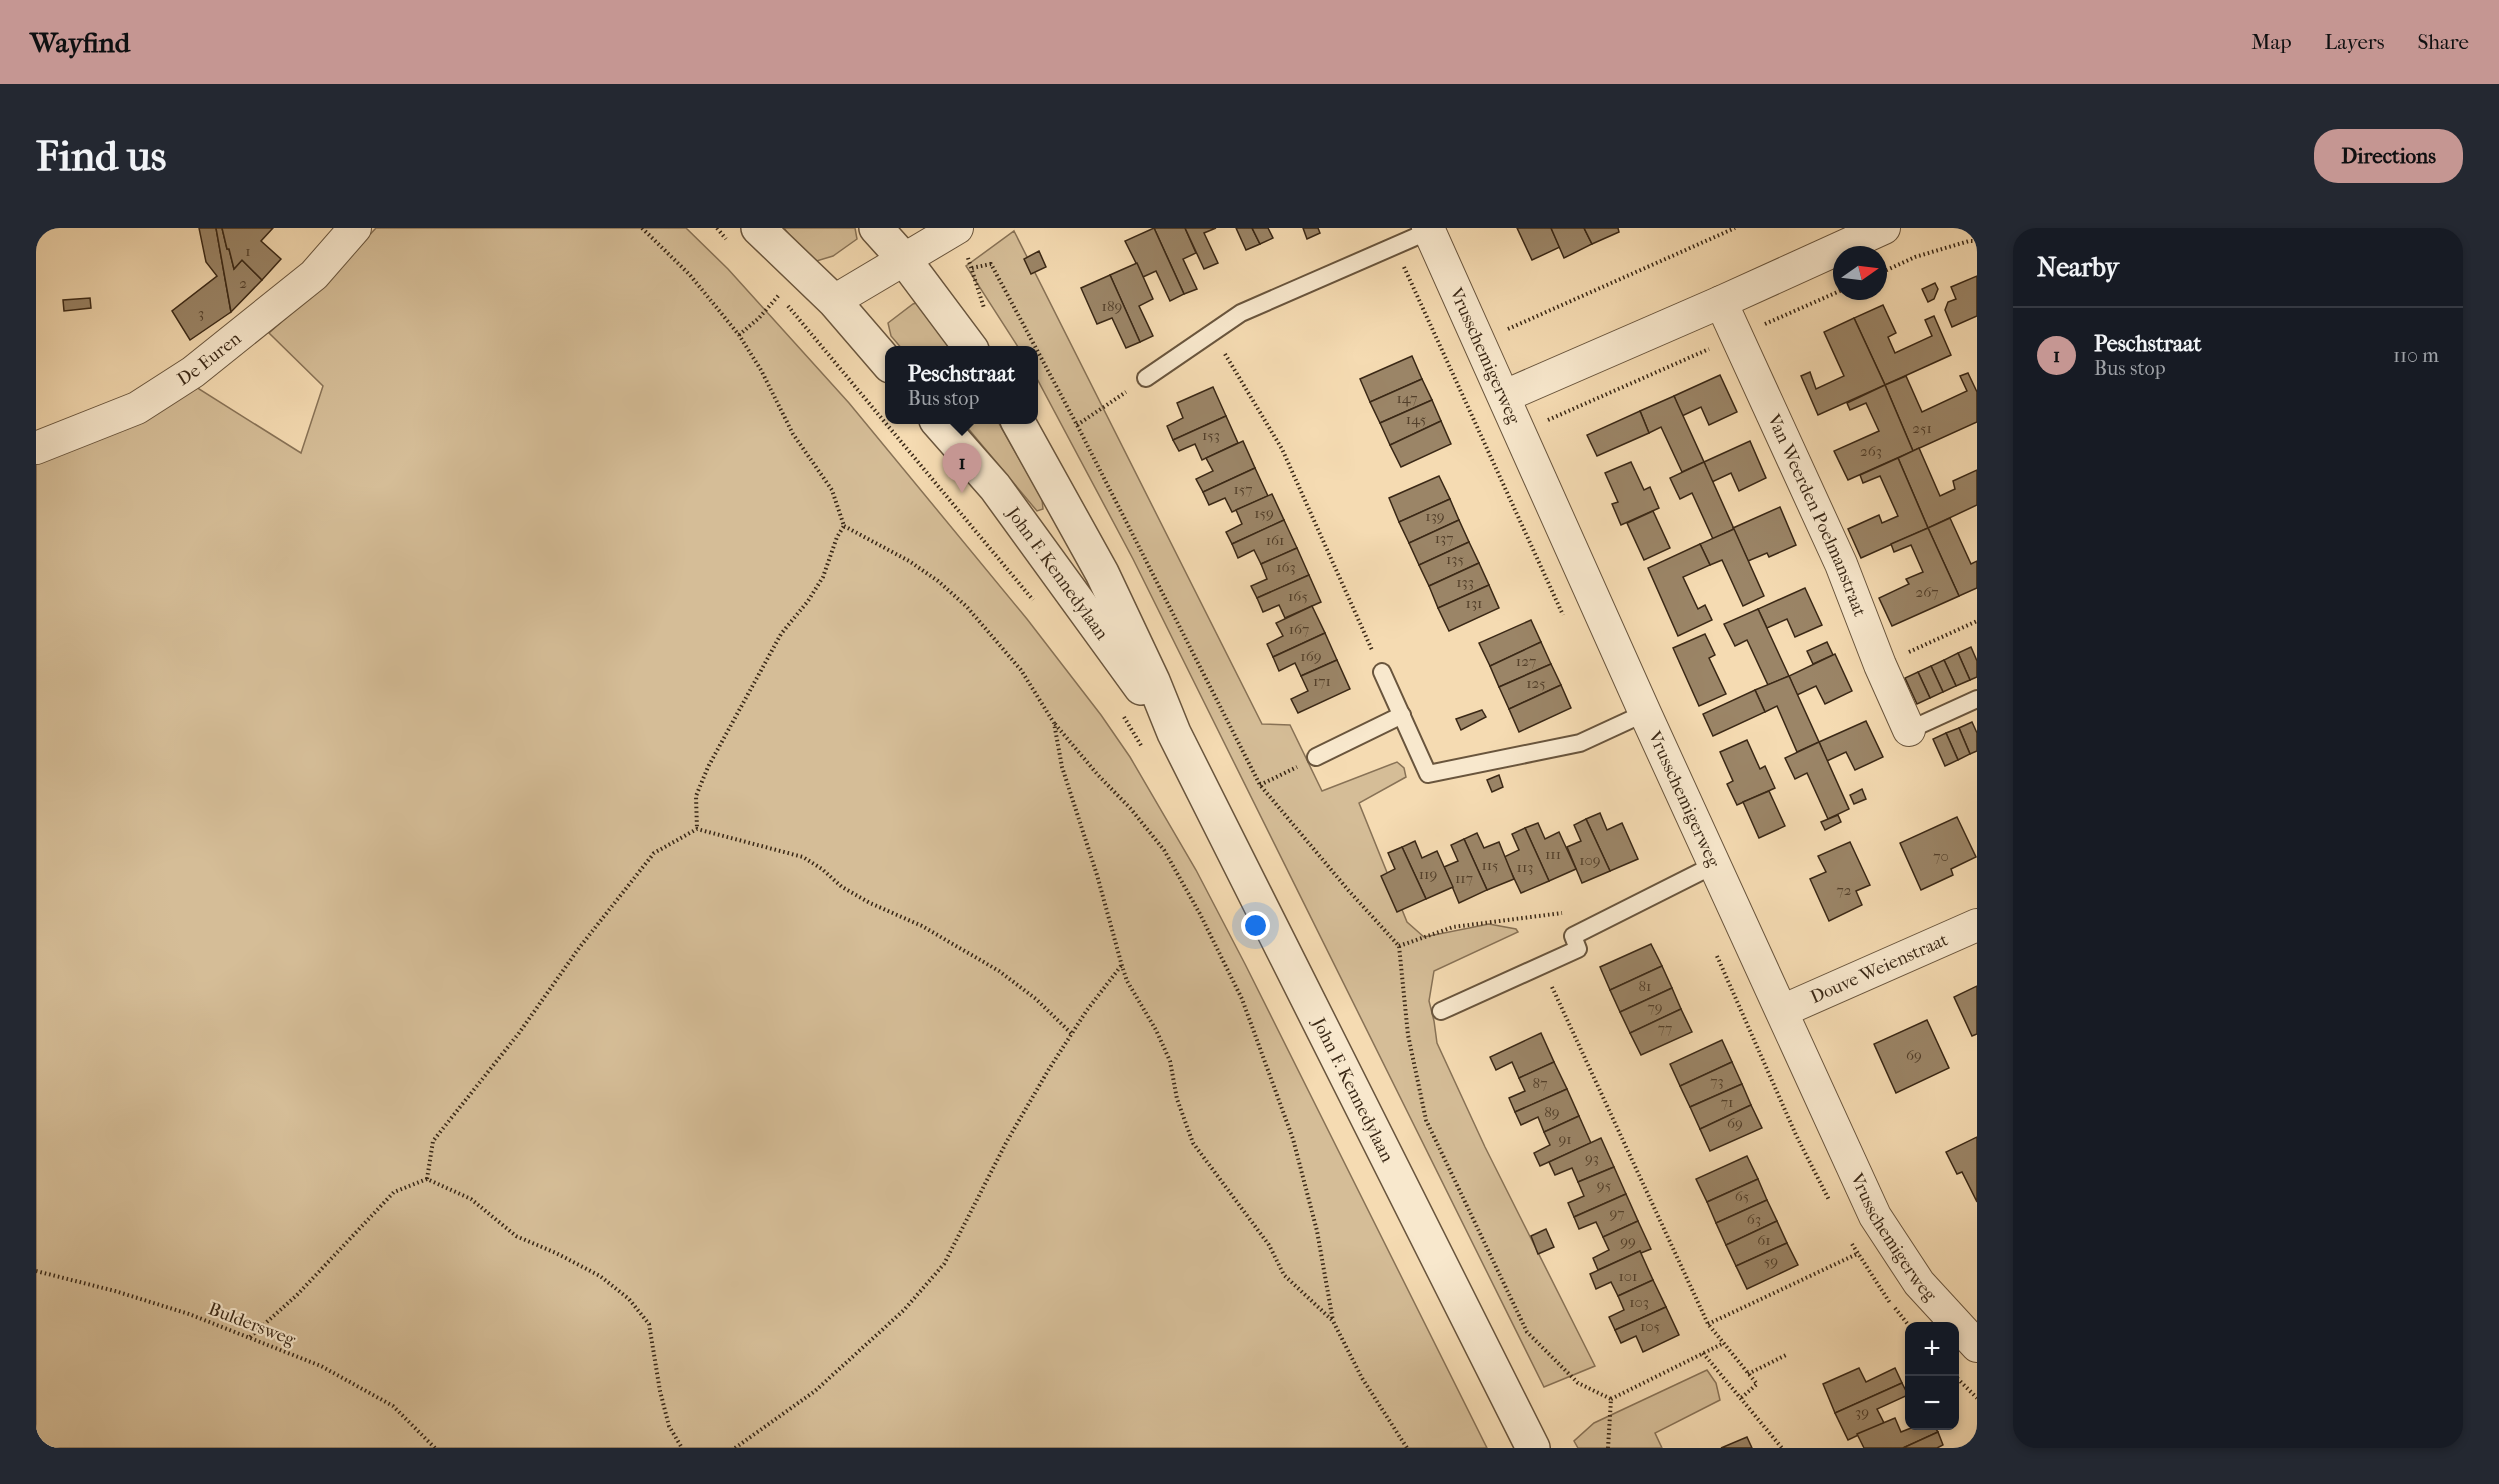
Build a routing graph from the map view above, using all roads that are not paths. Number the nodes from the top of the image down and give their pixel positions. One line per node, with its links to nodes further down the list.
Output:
1 (355, 228): 16 (street, De Euren)
2 (876, 228): 7 (street)
3 (1884, 228): 9 (street)
4 (1429, 229): 12 (lane); 13 (street, Vrusschemigerweg)
5 (953, 230): 7 (street)
6 (745, 237): 8 (street)
7 (904, 259): 8 (street); 10 (street)
8 (834, 302): 11 (street)
9 (1721, 302): 13 (street); 21 (street, Van Weerden Poelmanstraat)
10 (968, 346)
11 (885, 360)
12 (1146, 378)
13 (1504, 396): 19 (street, Vrusschemigerweg)
14 (939, 424): 22 (street, John F. Kennedylaan)
15 (1019, 424): 22 (street, John F. Kennedylaan)
16 (39, 447)
17 (1382, 672): 20 (lane)
18 (1977, 699): 21 (lane)
19 (1645, 713): 20 (lane); 24 (street, Vrusschemigerweg)
20 (1402, 716): 23 (lane)
21 (1909, 730)
22 (1174, 733): 29 (street, John F. Kennedylaan)
23 (1316, 757)
24 (1716, 864): 26 (lane); 27 (street, Vrusschemigerweg)
25 (1977, 925): 27 (street, Douve Weienstraat)
26 (1441, 1011)
27 (1782, 1011): 28 (street, Vrusschemigerweg)
28 (1977, 1346)
29 (1533, 1448)

